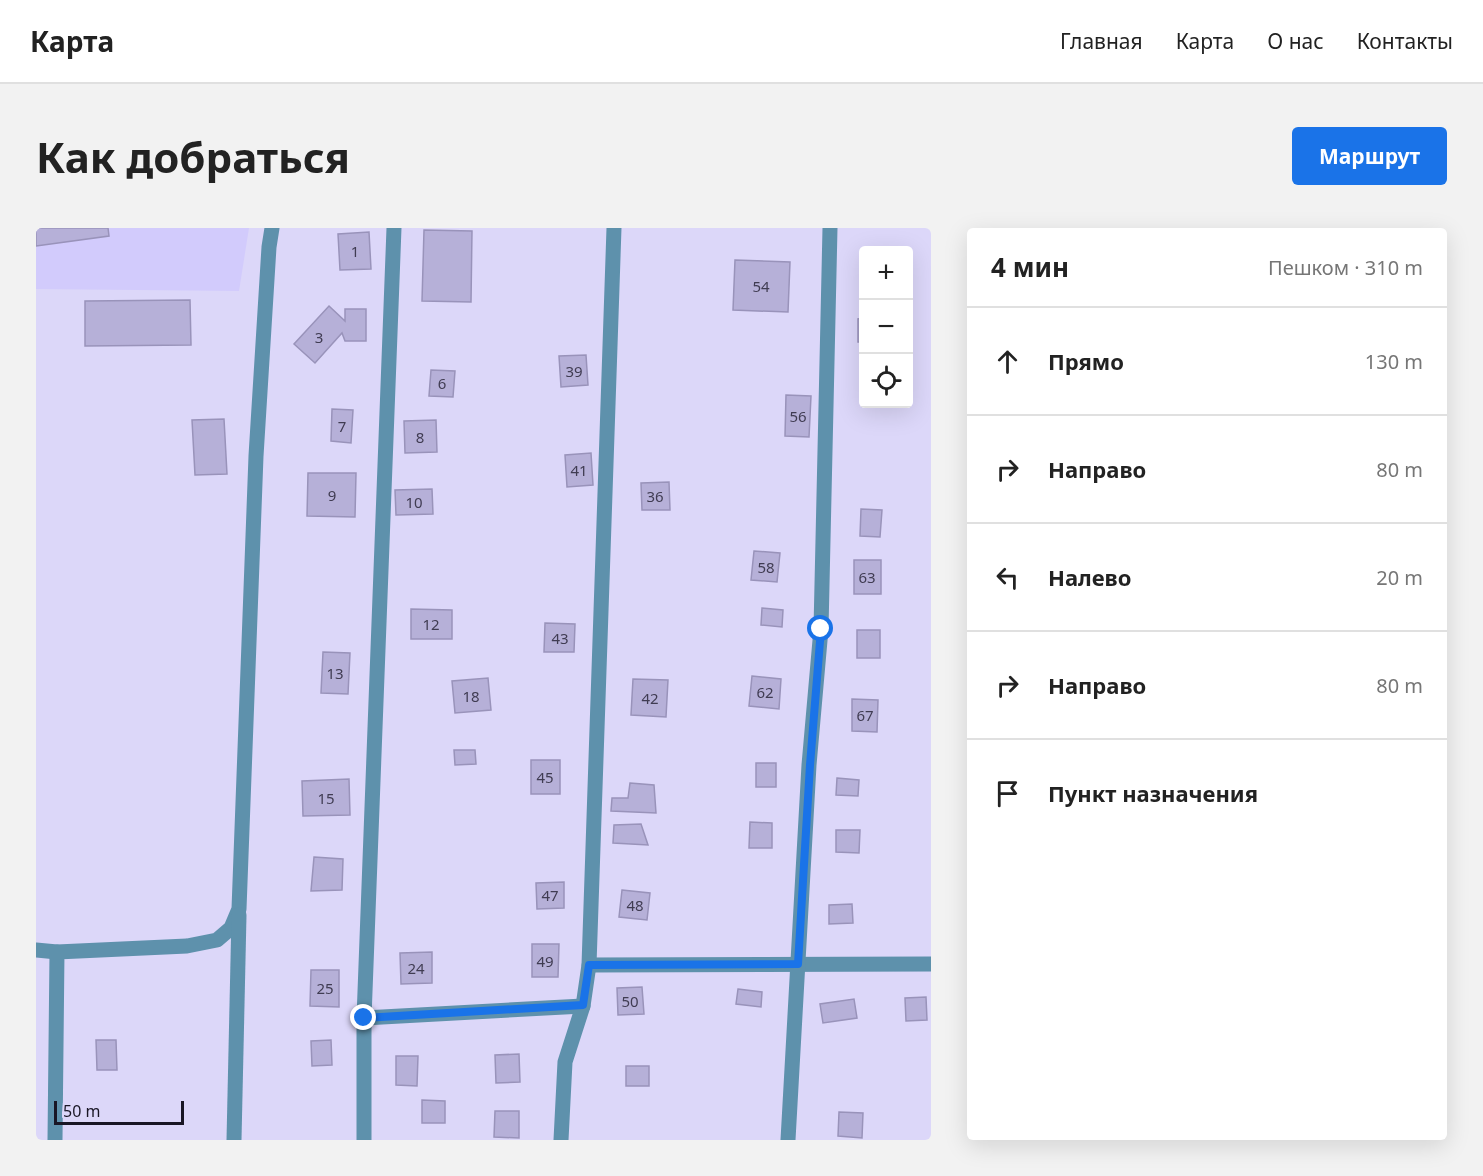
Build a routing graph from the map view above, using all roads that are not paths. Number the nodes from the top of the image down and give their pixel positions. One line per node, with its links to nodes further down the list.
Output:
1 (272, 228): 5 (street)
2 (394, 228): 12 (street)
3 (614, 228): 10 (street)
4 (830, 228): 8 (street)
5 (239, 909): 7 (street); 14 (street)
6 (36, 950): 7 (street)
7 (57, 952): 13 (street)
8 (798, 964): 9 (street); 10 (street); 17 (street)
9 (931, 964)
10 (589, 965): 11 (street)
11 (583, 1005): 12 (street); 16 (street)
12 (364, 1018): 15 (street)
13 (55, 1140)
14 (234, 1140)
15 (364, 1140)
16 (561, 1140)
17 (788, 1140)

